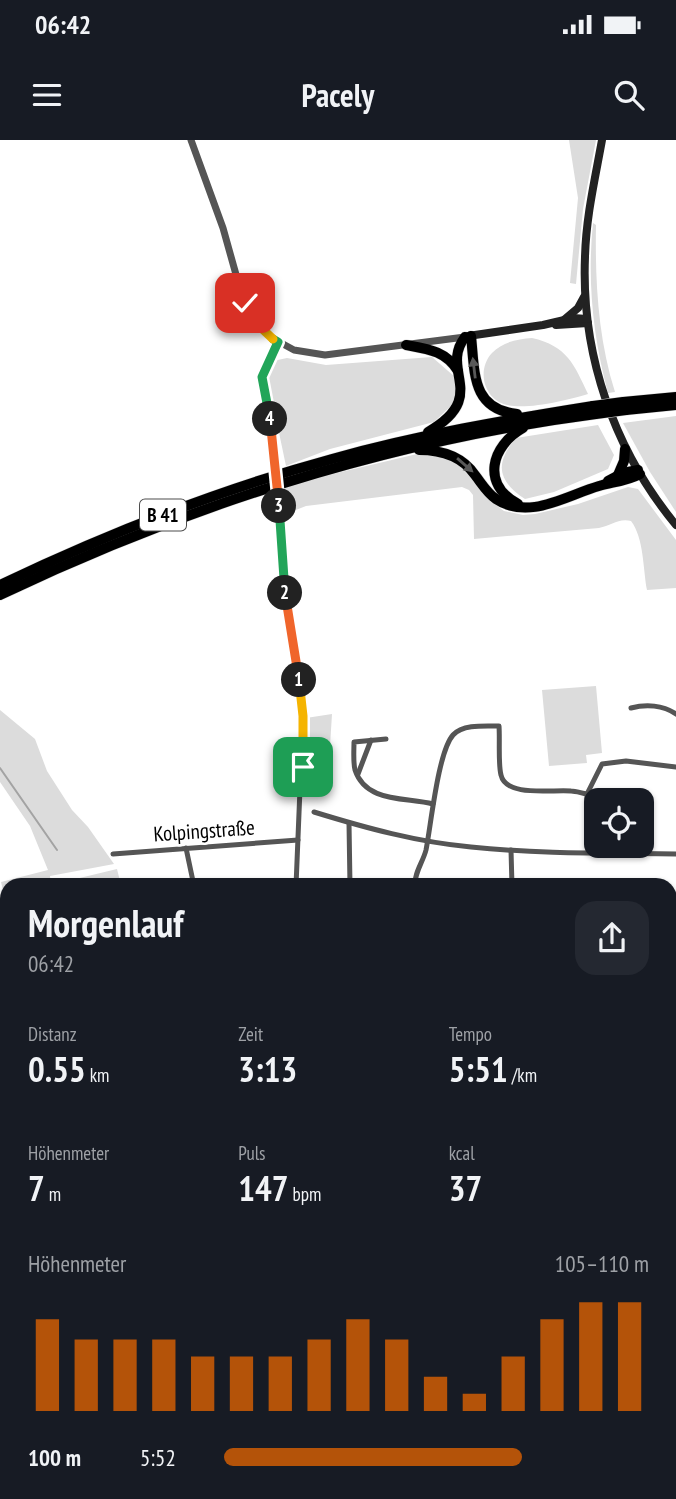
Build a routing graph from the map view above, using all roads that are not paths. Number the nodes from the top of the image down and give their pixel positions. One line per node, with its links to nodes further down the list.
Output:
1 (191, 140): 8 (street)
2 (602, 140): 3 (main road)
3 (585, 295): 4 (main road); 5 (main road)
4 (564, 320): 5 (main road); 6 (main road)
5 (588, 321): 6 (main road); 17 (main road)
6 (543, 325): 7 (main road)
7 (468, 336): 9 (street); 10 (highway, B 41); 14 (highway, B 41, one-way to 7)
8 (278, 342): 9 (street); 36 (street, bridge)
9 (406, 345): 10 (highway)
10 (460, 375): 15 (highway, B 41)
11 (676, 397): 13 (highway, B 41)
12 (676, 405): 13 (highway, B 41)
13 (624, 406): 14 (highway, B 41, bridge)
14 (530, 419): 15 (highway, B 41); 16 (highway, B 41); 21 (highway, B 41)
15 (418, 438): 23 (highway, B 41)
16 (401, 449): 21 (highway, B 41, one-way to 21); 24 (highway, B 41)
17 (625, 449): 18 (main road); 19 (highway)
18 (639, 472): 19 (highway); 20 (highway); 22 (main road)
19 (618, 475): 20 (highway)
20 (598, 486): 21 (highway)
21 (532, 507)
22 (676, 525)
23 (0, 585)
24 (0, 595)
25 (631, 708): 26 (street)
26 (676, 714)
27 (386, 739): 28 (street)
28 (370, 740): 30 (street); 30 (street)
29 (676, 767): 31 (street)
30 (358, 774): 33 (street)
31 (590, 788)
32 (584, 793): 33 (street)
33 (433, 804): 37 (street)
34 (314, 812): 35 (street)
35 (349, 823): 37 (street); 46 (street)
36 (298, 840): 38 (street, Kolpingstraße); 45 (street)
37 (427, 841): 39 (street); 47 (street)
38 (186, 848): 41 (street, Kolpingstraße); 44 (street)
39 (511, 850): 40 (street); 48 (street)
40 (584, 852)
41 (113, 854)
42 (654, 854): 43 (street)
43 (676, 854)
44 (192, 878)
45 (296, 878)
46 (351, 878)
47 (415, 878)
48 (512, 878)

